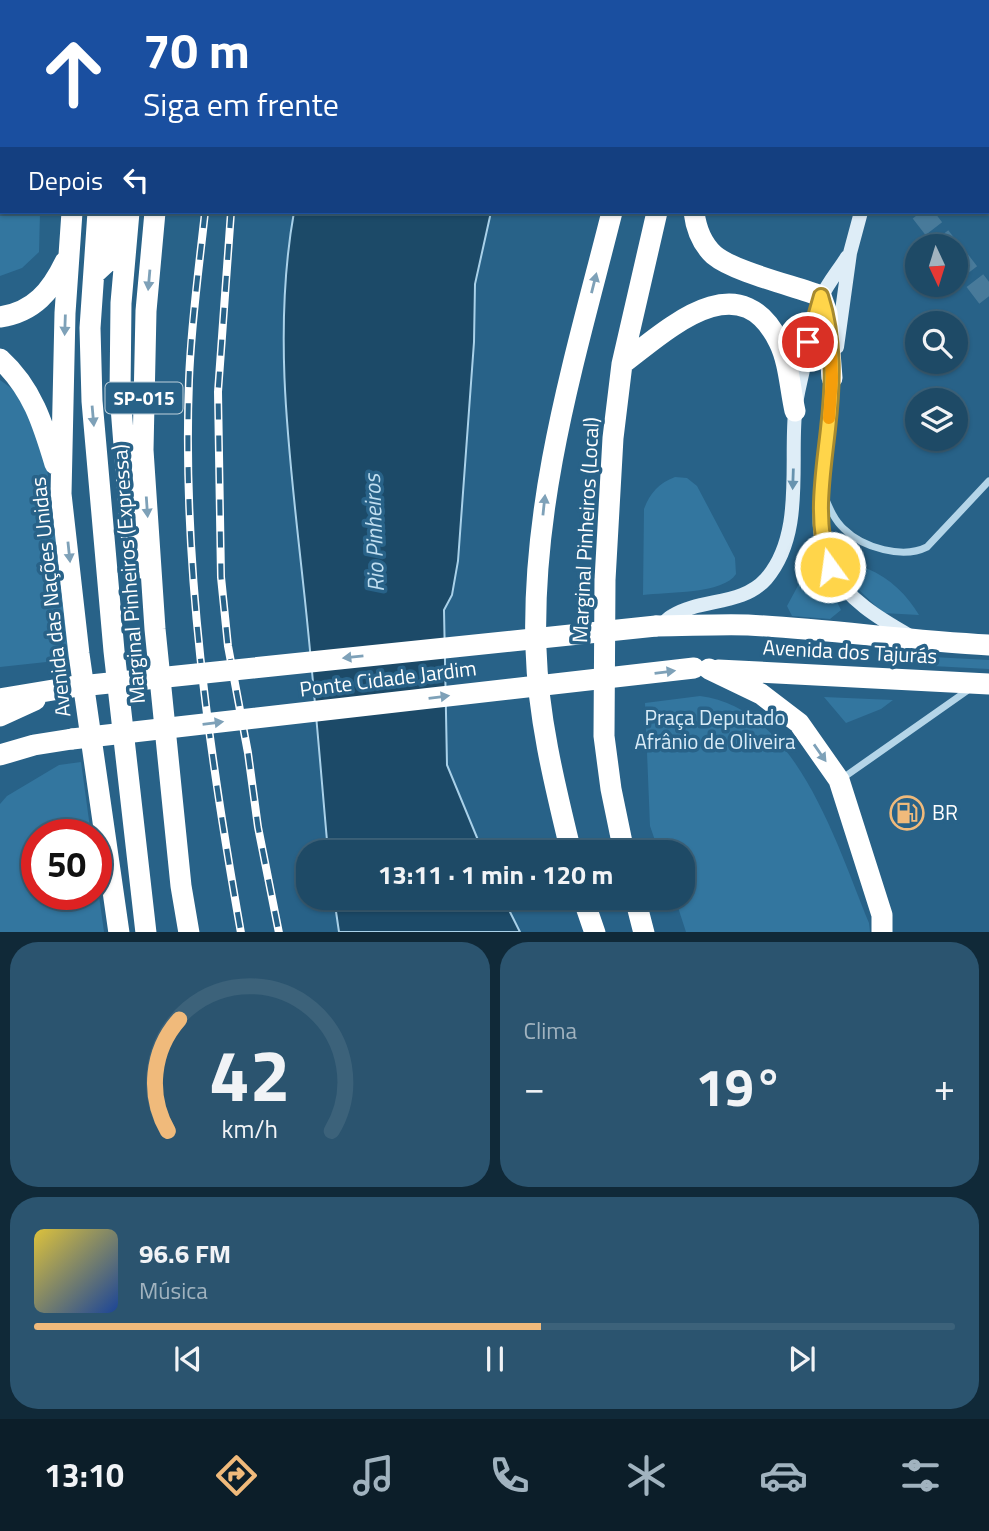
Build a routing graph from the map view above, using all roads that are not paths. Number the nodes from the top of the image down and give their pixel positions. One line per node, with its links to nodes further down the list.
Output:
1 (72, 214): 11 (highway, Avenida das Nações Unidas)
2 (98, 214): 12 (highway)
3 (114, 214): 12 (highway)
4 (129, 214): 22 (highway)
5 (155, 214): 22 (highway, Marginal Pinheiros (Expressa) / SP-015, one-way to 22)
6 (611, 214): 36 (highway, one-way to 6)
7 (657, 214): 16 (highway, Marginal Pinheiros (Local))
8 (694, 214): 13 (highway)
9 (860, 214): 10 (main road)
10 (850, 253): 13 (main road); 17 (main road)
11 (68, 257): 14 (highway); 21 (highway, Avenida das Nações Unidas, one-way to 21)
12 (93, 274): 42 (highway, one-way to 42)
13 (821, 296): 17 (highway); 18 (main road)
14 (0, 317)
15 (0, 359): 21 (highway)
16 (622, 363): 18 (highway); 37 (highway, Marginal Pinheiros (Local))
17 (832, 378): 20 (main road)
18 (795, 411): 23 (main road, one-way to 23)
19 (989, 481): 20 (street)
20 (821, 488): 24 (main road)
21 (61, 494): 41 (highway, Avenida das Nações Unidas, one-way to 41)
22 (152, 584): 43 (highway, Marginal Pinheiros (Expressa) / SP-015)
23 (658, 626): 24 (highway, Avenida dos Tajurás); 29 (highway, Ponte Cidade Jardim, one-way to 29, bridge)
24 (920, 642): 25 (highway, Avenida dos Tajurás)
25 (989, 645)
26 (701, 669): 28 (highway, Avenida dos Tajurás); 32 (highway, Ponte Cidade Jardim, one-way to 26, bridge); 35 (highway, one-way to 35)
27 (0, 683): 29 (highway)
28 (983, 683): 35 (street)
29 (69, 687): 30 (highway); 31 (highway)
30 (0, 699)
31 (0, 716)
32 (34, 745): 33 (highway, Ponte Cidade Jardim); 34 (highway)
33 (0, 755)
34 (0, 770)
35 (839, 780): 40 (highway)
36 (567, 840)
37 (622, 840)
38 (587, 910): 44 (highway)
39 (638, 910): 45 (highway)
40 (886, 927)
41 (119, 932)
42 (146, 932)
43 (189, 932)
44 (595, 932)
45 (644, 932)

